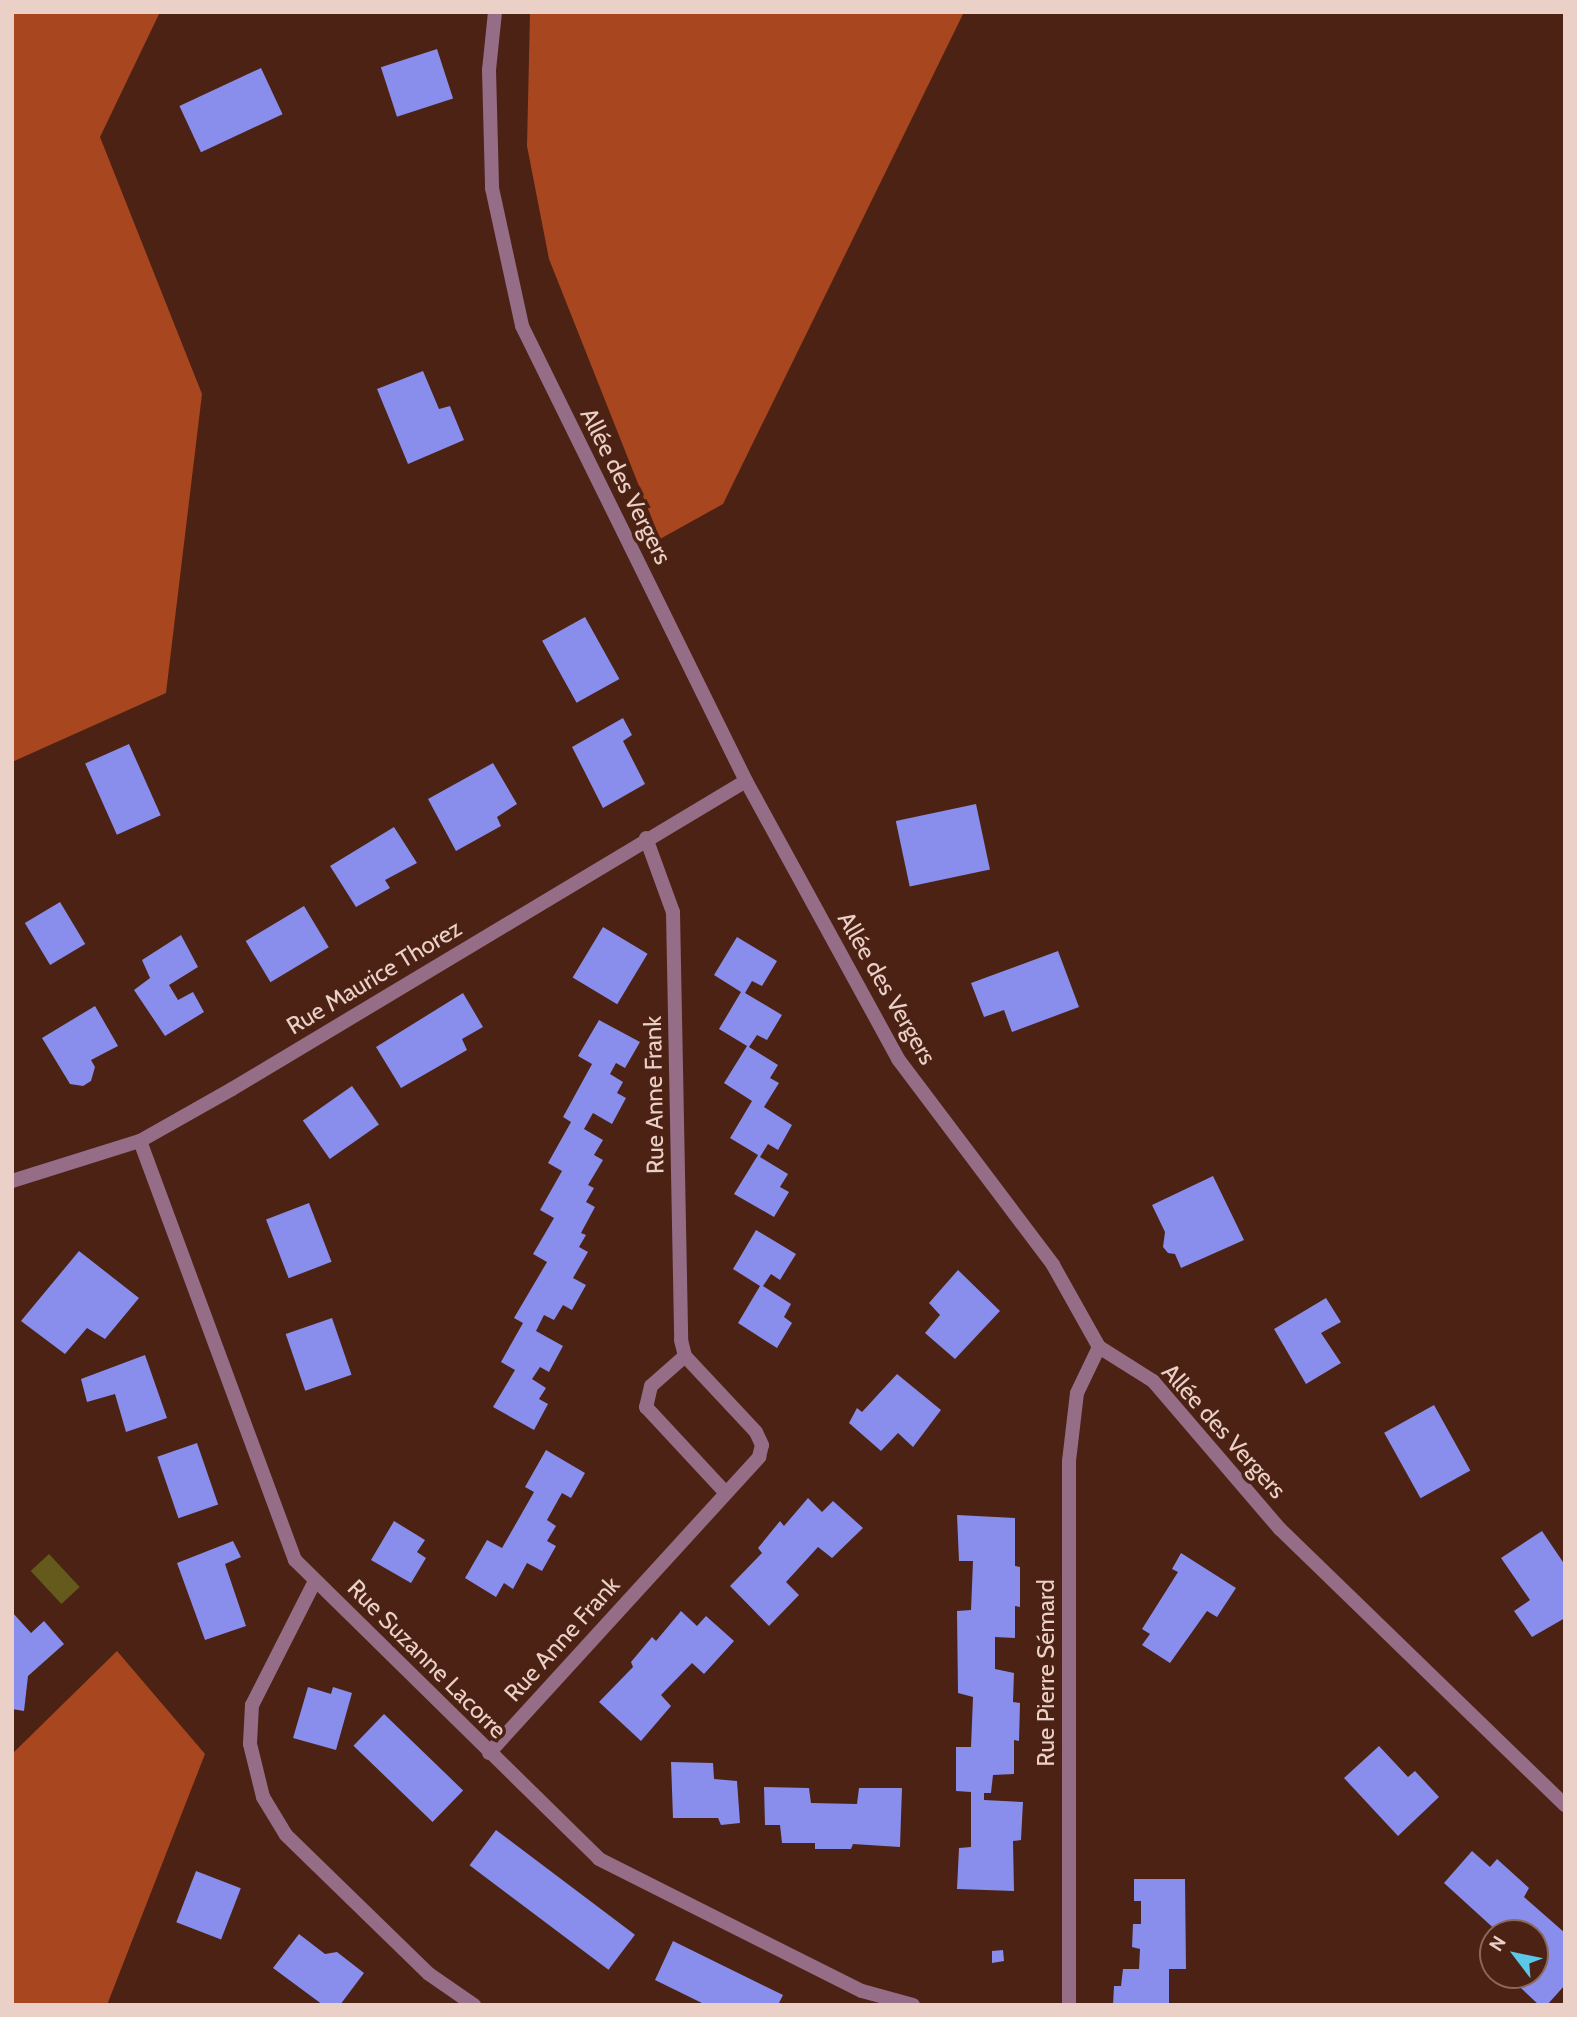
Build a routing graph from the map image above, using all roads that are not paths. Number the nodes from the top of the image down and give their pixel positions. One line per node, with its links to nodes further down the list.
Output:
1 (495, 12): 2 (street, Allée des Vergers)
2 (746, 781): 3 (street, Rue Maurice Thorez); 6 (street, Allée des Vergers)
3 (646, 838): 4 (street, Rue Maurice Thorez); 7 (street, Rue Anne Frank)
4 (140, 1141): 5 (street, Rue Maurice Thorez); 9 (street, Rue Suzanne Lacorre)
5 (12, 1181)
6 (1099, 1347): 11 (street, Allée des Vergers); 14 (street, Rue Pierre Sémard)
7 (684, 1356): 8 (street, Rue Anne Frank); 8 (street)
8 (725, 1492): 10 (street, Rue Anne Frank)
9 (315, 1581): 10 (street, Rue Suzanne Lacorre); 12 (street)
10 (489, 1753): 13 (street, Rue Suzanne Lacorre)
11 (1565, 1805)
12 (474, 2005)
13 (913, 2005)
14 (1069, 2005)

